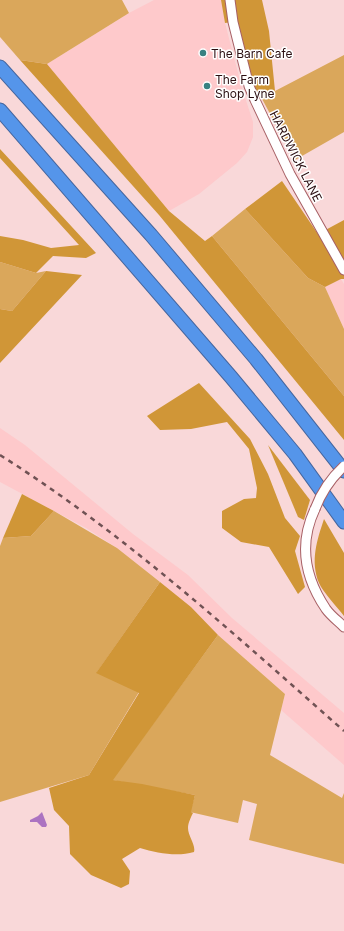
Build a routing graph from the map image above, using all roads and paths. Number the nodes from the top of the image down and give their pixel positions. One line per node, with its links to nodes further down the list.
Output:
1 (230, 0): 4 (street, HARDWICK LANE)
2 (0, 67): 6 (highway)
3 (0, 110): 7 (highway)
4 (344, 270)
5 (344, 466): 8 (street, bridge)
6 (344, 471)
7 (344, 522)
8 (344, 627)

